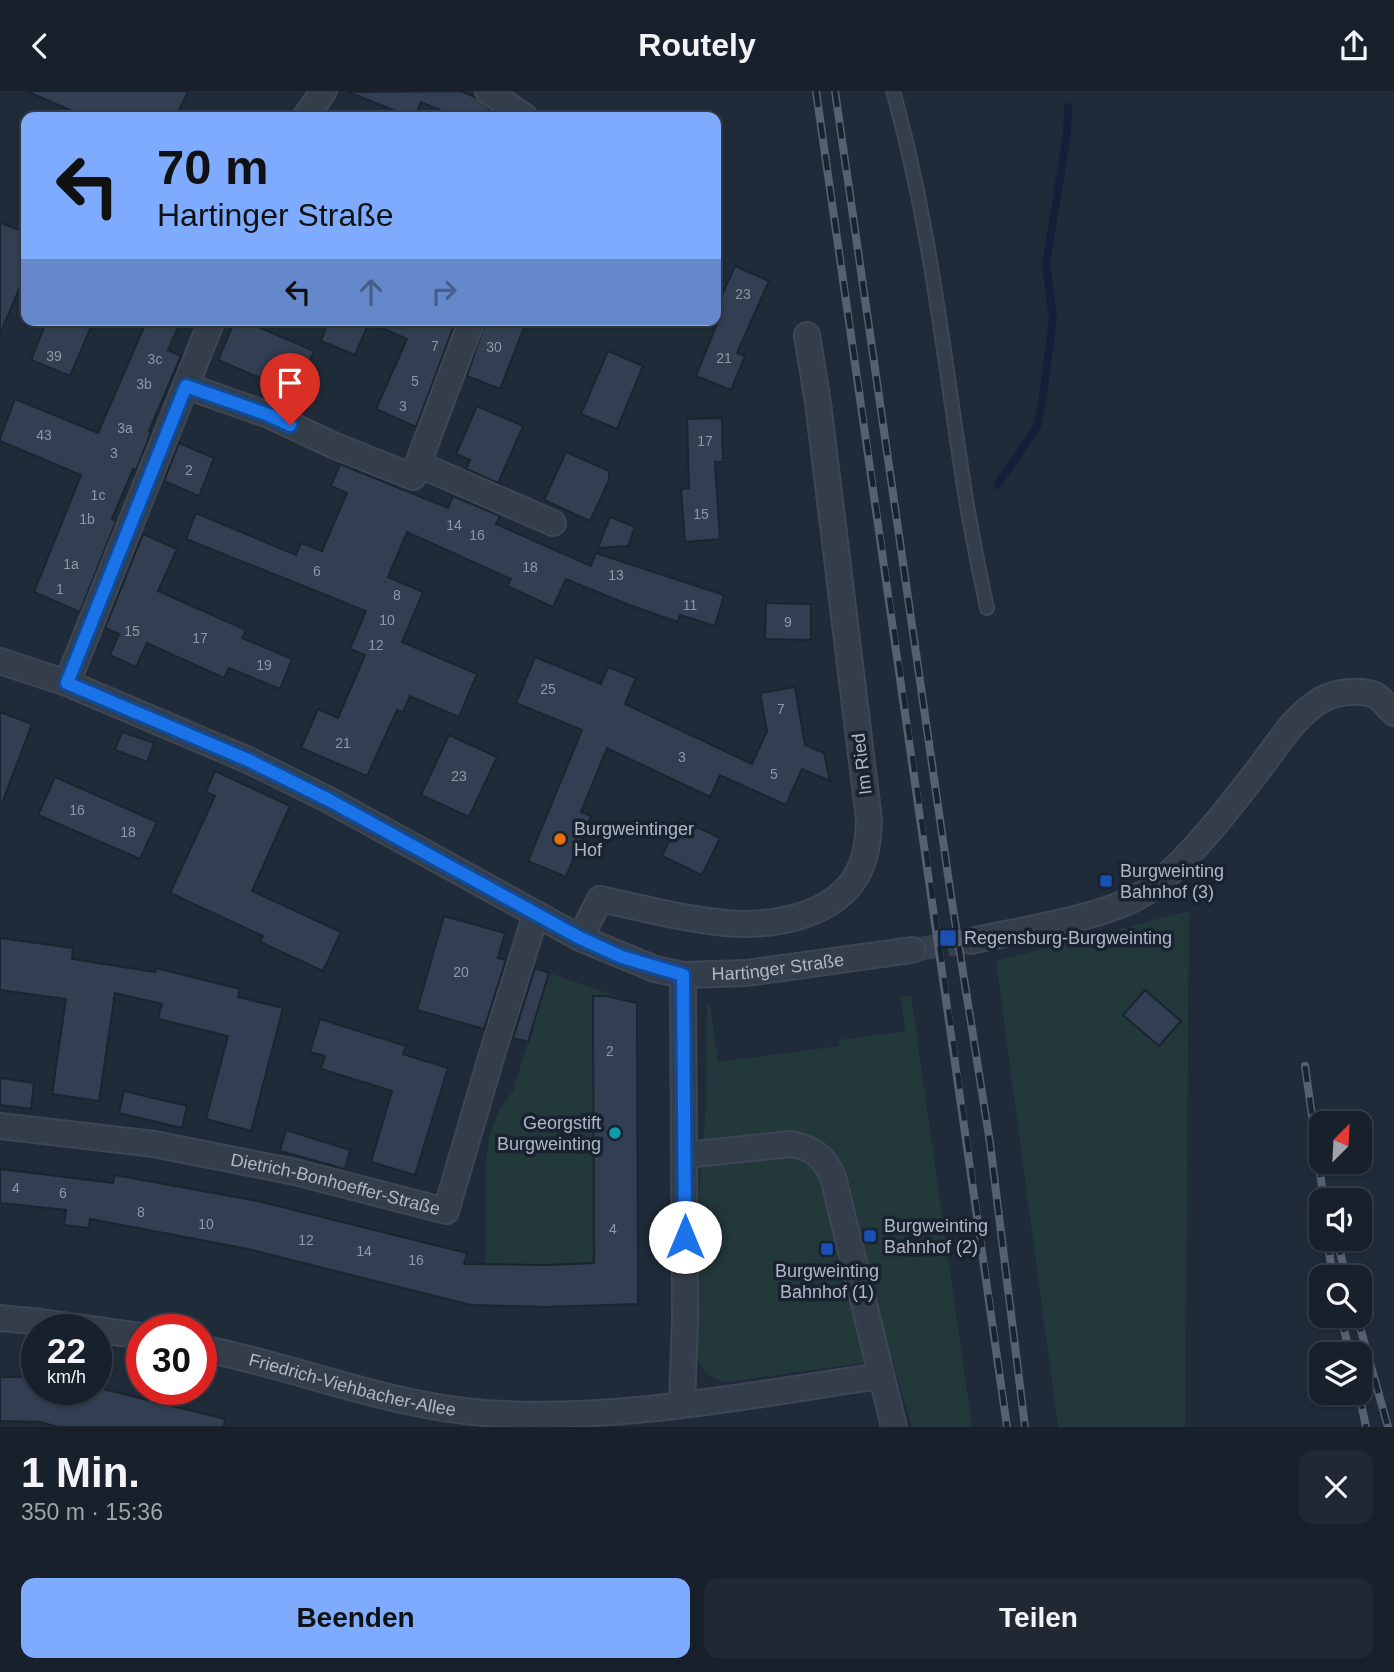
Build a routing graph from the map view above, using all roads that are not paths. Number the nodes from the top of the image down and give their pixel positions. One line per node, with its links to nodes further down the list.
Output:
1 (324, 91): 4 (street)
2 (488, 91): 5 (street)
3 (893, 91): 12 (lane)
4 (309, 112)
5 (518, 112)
6 (210, 326): 9 (street)
7 (470, 326): 10 (street)
8 (807, 335): 17 (street, Im Ried)
9 (186, 386): 10 (street); 14 (street)
10 (418, 464): 11 (street)
11 (553, 523)
12 (987, 608)
13 (0, 661): 14 (street, Hartinger Straße)
14 (67, 683): 16 (street, Hartinger Straße)
15 (1394, 713): 18 (street)
16 (536, 914): 17 (street, Hartinger Straße); 21 (street, Dietrich-Bonhoeffer-Straße)
17 (580, 938): 20 (street, Hartinger Straße)
18 (971, 941)
19 (912, 950): 20 (street, Hartinger Straße)
20 (683, 975): 22 (street)
21 (0, 1126)
22 (685, 1155): 26 (street); 27 (street)
23 (0, 1318): 24 (street)
24 (126, 1334)
25 (217, 1352): 28 (street, Friedrich-Viehbacher-Allee)
26 (880, 1376): 27 (street, Friedrich-Viehbacher-Allee); 29 (street)
27 (682, 1404): 28 (street, Friedrich-Viehbacher-Allee)
28 (446, 1417)
29 (894, 1427)

